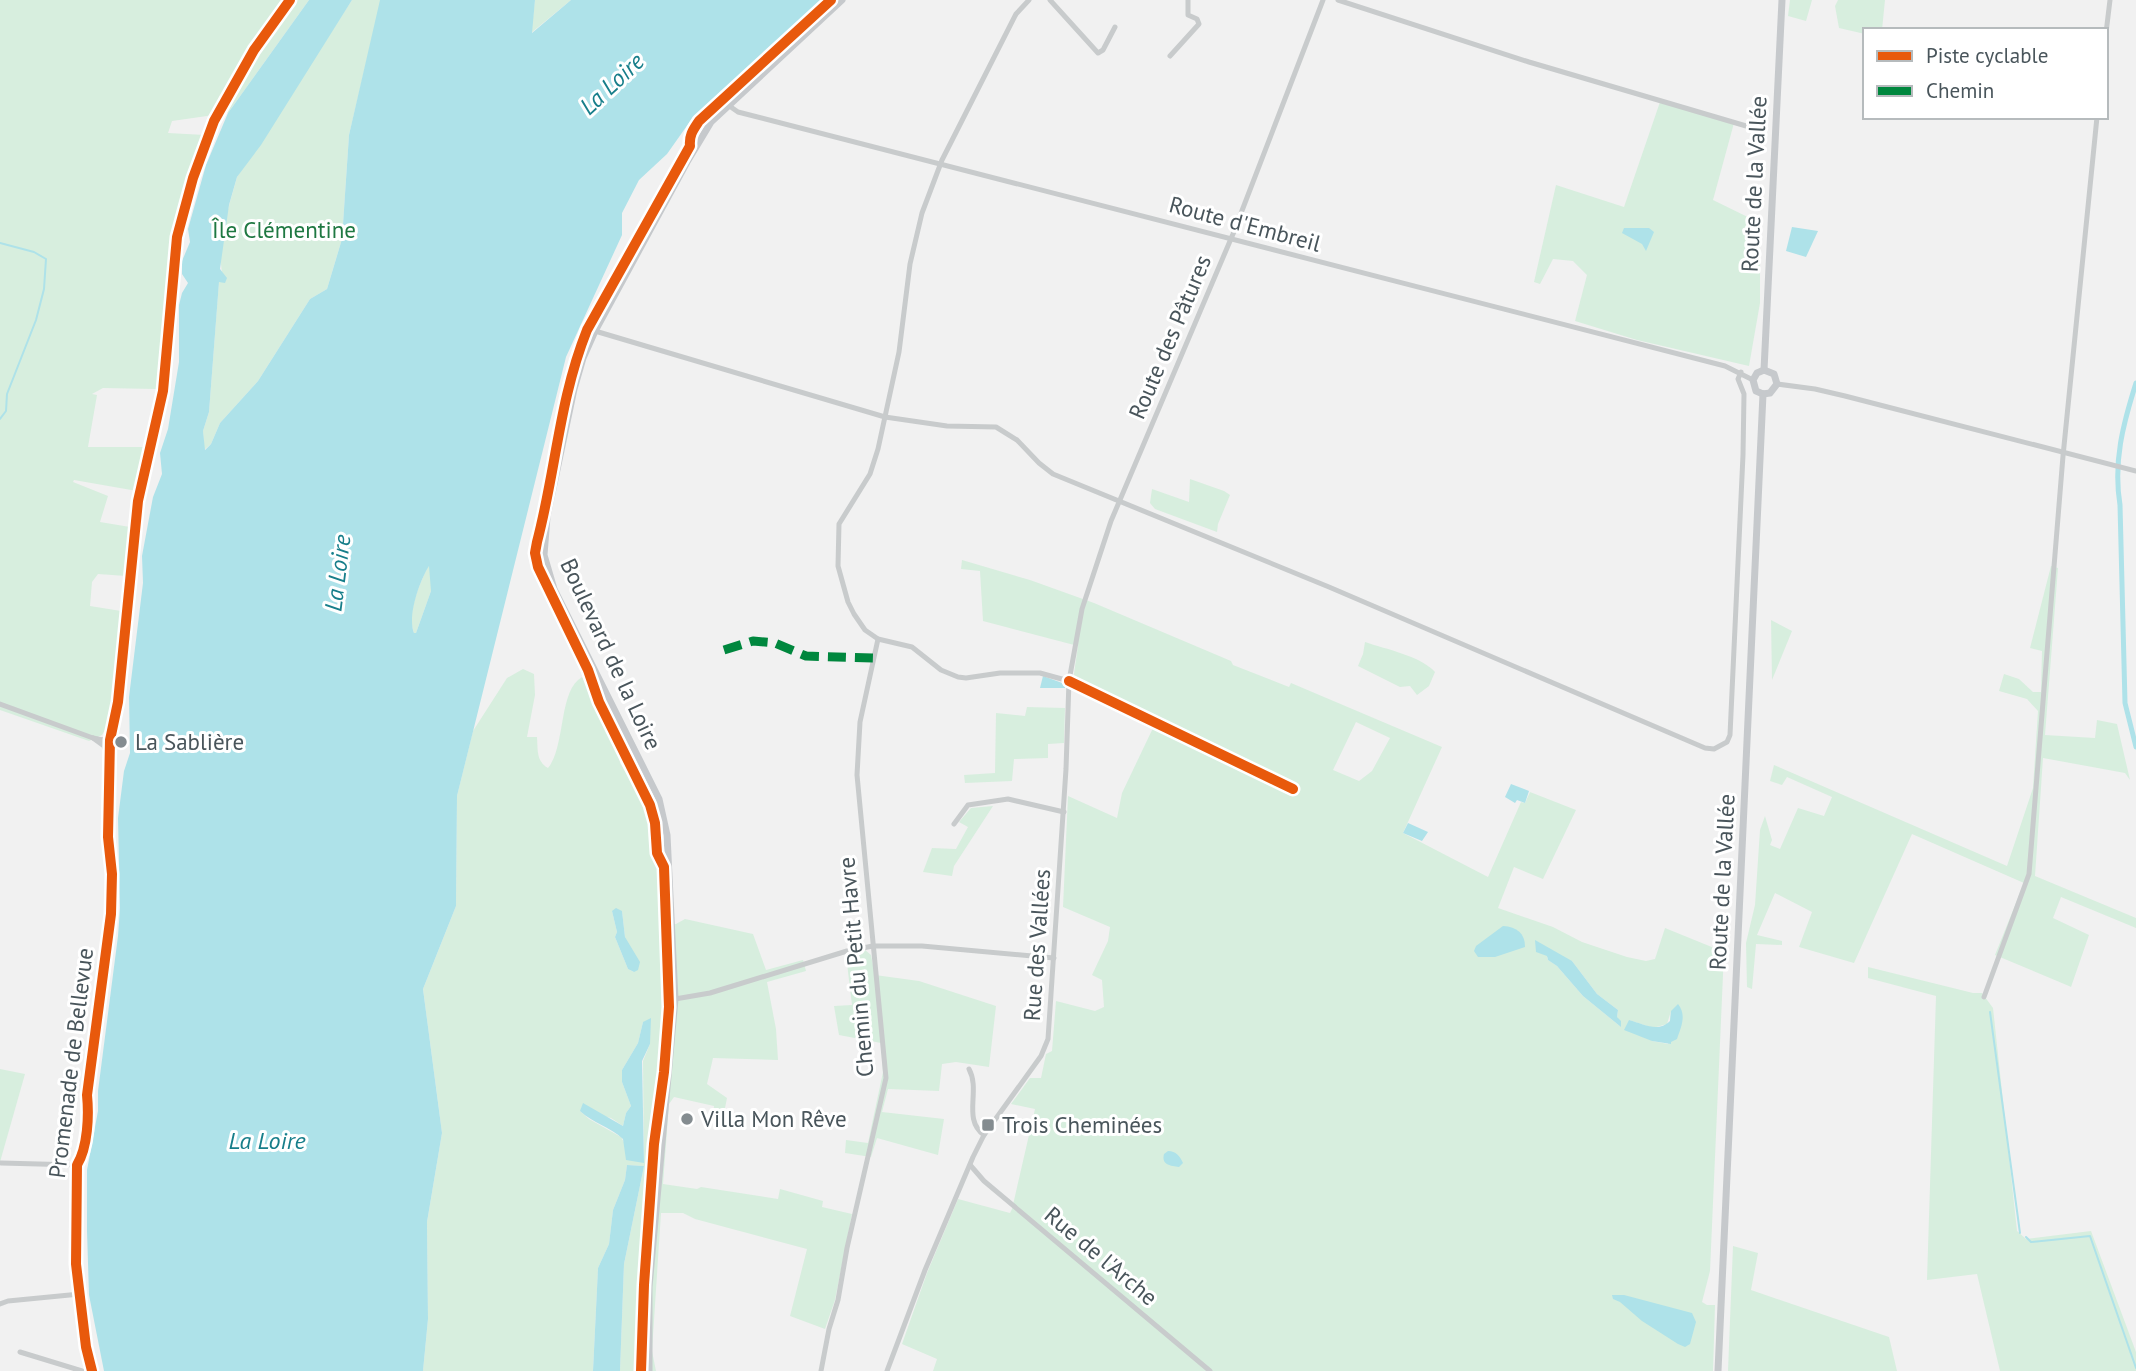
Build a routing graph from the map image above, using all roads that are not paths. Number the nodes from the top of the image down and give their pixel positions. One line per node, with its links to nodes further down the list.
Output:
1 (842, 0): 12 (main road, Boulevard de la Loire)
2 (1029, 0): 15 (street)
3 (1050, 0): 9 (street)
4 (1188, 0): 11 (street)
5 (1323, 0): 16 (street, Route des Pâtures)
6 (1338, 0): 14 (street)
7 (1782, 0): 18 (main road, Route de la Vallée)
8 (2110, 0): 10 (street)
9 (1115, 27)
10 (2107, 28)
11 (1170, 56)
12 (727, 105): 15 (street, Route d'Embreil); 17 (main road, Boulevard de la Loire)
13 (2097, 119): 24 (street)
14 (1753, 128)
15 (941, 164): 16 (street, Route d'Embreil); 23 (street)
16 (1230, 239): 19 (street, Route d'Embreil); 26 (street, Route des Pâtures)
17 (595, 331): 23 (street); 36 (main road, Boulevard de la Loire)
18 (1764, 370): 20 (main road); 21 (main road)
19 (1741, 372): 20 (street, Route d'Embreil); 26 (street)
20 (1753, 380): 22 (main road)
21 (1777, 384): 22 (main road); 24 (street)
22 (1763, 394): 51 (main road, Route de la Vallée)
23 (885, 417): 26 (street); 28 (street)
24 (2064, 453): 25 (street); 35 (street)
25 (2136, 471)
26 (1120, 500): 27 (street, Route des Pâtures)
27 (1082, 609): 29 (street, Rue des Vallées)
28 (878, 639): 29 (street); 33 (street, Chemin du Petit Havre)
29 (1069, 681): 31 (street, Rue des Vallées)
30 (0, 704): 40 (street, Promenade de Bellevue)
31 (1063, 812): 32 (street); 34 (street, Rue des Vallées)
32 (954, 824)
33 (873, 946): 34 (street); 36 (street); 48 (street, Chemin du Petit Havre)
34 (1054, 958): 38 (street, Rue des Vallées)
35 (1984, 996)
36 (675, 999): 47 (main road, Boulevard de la Loire)
37 (970, 1069): 38 (street)
38 (984, 1135): 41 (street, Rue des Vallées)
39 (1, 1163): 40 (street)
40 (77, 1165): 42 (street, Promenade de Bellevue)
41 (971, 1166): 49 (street, Rue des Vallées); 50 (street, Rue de l'Arche)
42 (79, 1294): 43 (street); 46 (street, Promenade de Bellevue)
43 (0, 1304)
44 (20, 1352): 45 (street)
45 (82, 1371)
46 (92, 1371)
47 (649, 1371)
48 (821, 1371)
49 (887, 1371)
50 (1210, 1371)
51 (1718, 1371)

